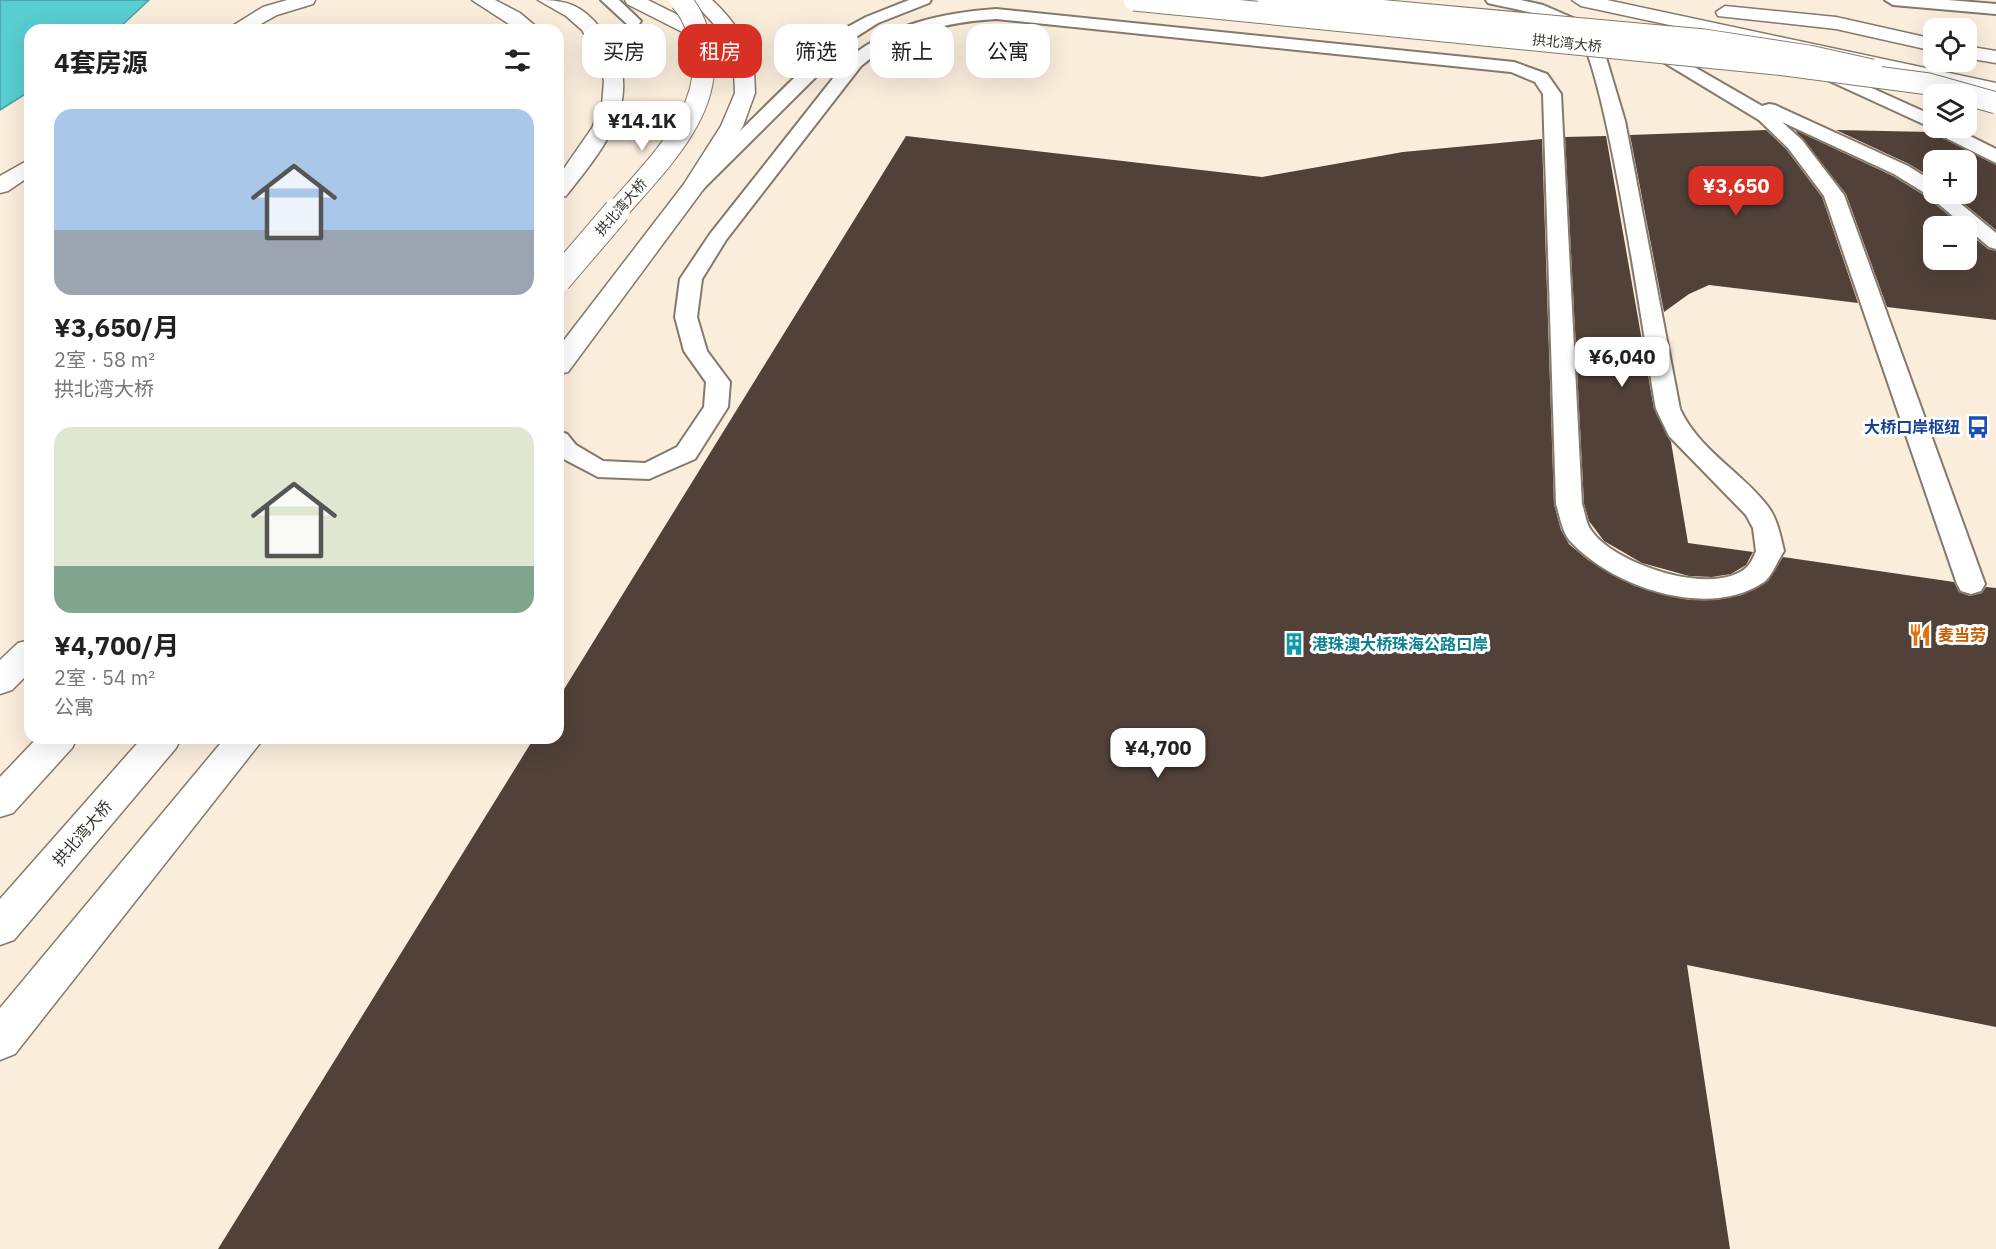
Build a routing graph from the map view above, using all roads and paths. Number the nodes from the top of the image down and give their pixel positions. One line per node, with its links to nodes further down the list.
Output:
1 (260, 0): 22 (main road)
2 (306, 0): 23 (main road)
3 (471, 0): 16 (main road)
4 (547, 0): 49 (main road)
5 (609, 0): 21 (lane)
6 (634, 0): 25 (main road)
7 (680, 0): 55 (main road, 拱北湾大桥, bridge)
8 (701, 0): 26 (main road)
9 (923, 0): 52 (lane)
10 (1134, 0): 38 (main road, 拱北湾大桥, bridge)
11 (1268, 0): 38 (main road, bridge)
12 (1494, 0): 17 (lane)
13 (1581, 0): 18 (main road)
14 (1592, 0): 18 (main road)
15 (1893, 0): 19 (lane)
16 (488, 4): 24 (main road)
17 (1518, 4): 39 (lane); 57 (lane)
18 (1635, 8): 20 (main road); 31 (main road); 33 (main road); 41 (main road)
19 (1996, 9)
20 (1795, 18): 27 (main road); 30 (main road)
21 (633, 21)
22 (235, 24)
23 (247, 24)
24 (522, 24)
25 (681, 24)
26 (727, 24)
27 (1923, 29)
28 (1977, 37): 29 (main road)
29 (1996, 40)
30 (1923, 42)
31 (1770, 46): 40 (main road); 45 (lane)
32 (1977, 54): 34 (main road)
33 (1923, 56)
34 (1996, 57)
35 (1977, 70): 36 (main road)
36 (1996, 74)
37 (744, 78): 52 (main road)
38 (1929, 84)
39 (1721, 87): 50 (lane); 58 (lane)
40 (1923, 87)
41 (1996, 89)
42 (1977, 100): 44 (main road, 拱北湾大桥, bridge)
43 (1977, 102): 44 (main road)
44 (1996, 106)
45 (1923, 118)
46 (1960, 138): 47 (lane)
47 (1996, 157)
48 (24, 170): 51 (main road)
49 (564, 183)
50 (1923, 184)
51 (0, 186)
52 (694, 187): 56 (main road)
53 (1949, 204): 54 (lane)
54 (1996, 243)
55 (564, 273)
56 (564, 358)
57 (564, 447)
58 (1971, 584)
59 (24, 658): 60 (main road)
60 (0, 681)
61 (53, 744): 64 (main road)
62 (158, 744): 65 (main road, 拱北湾大桥)
63 (241, 744): 66 (main road)
64 (0, 802)
65 (0, 928)
66 (0, 1040)

